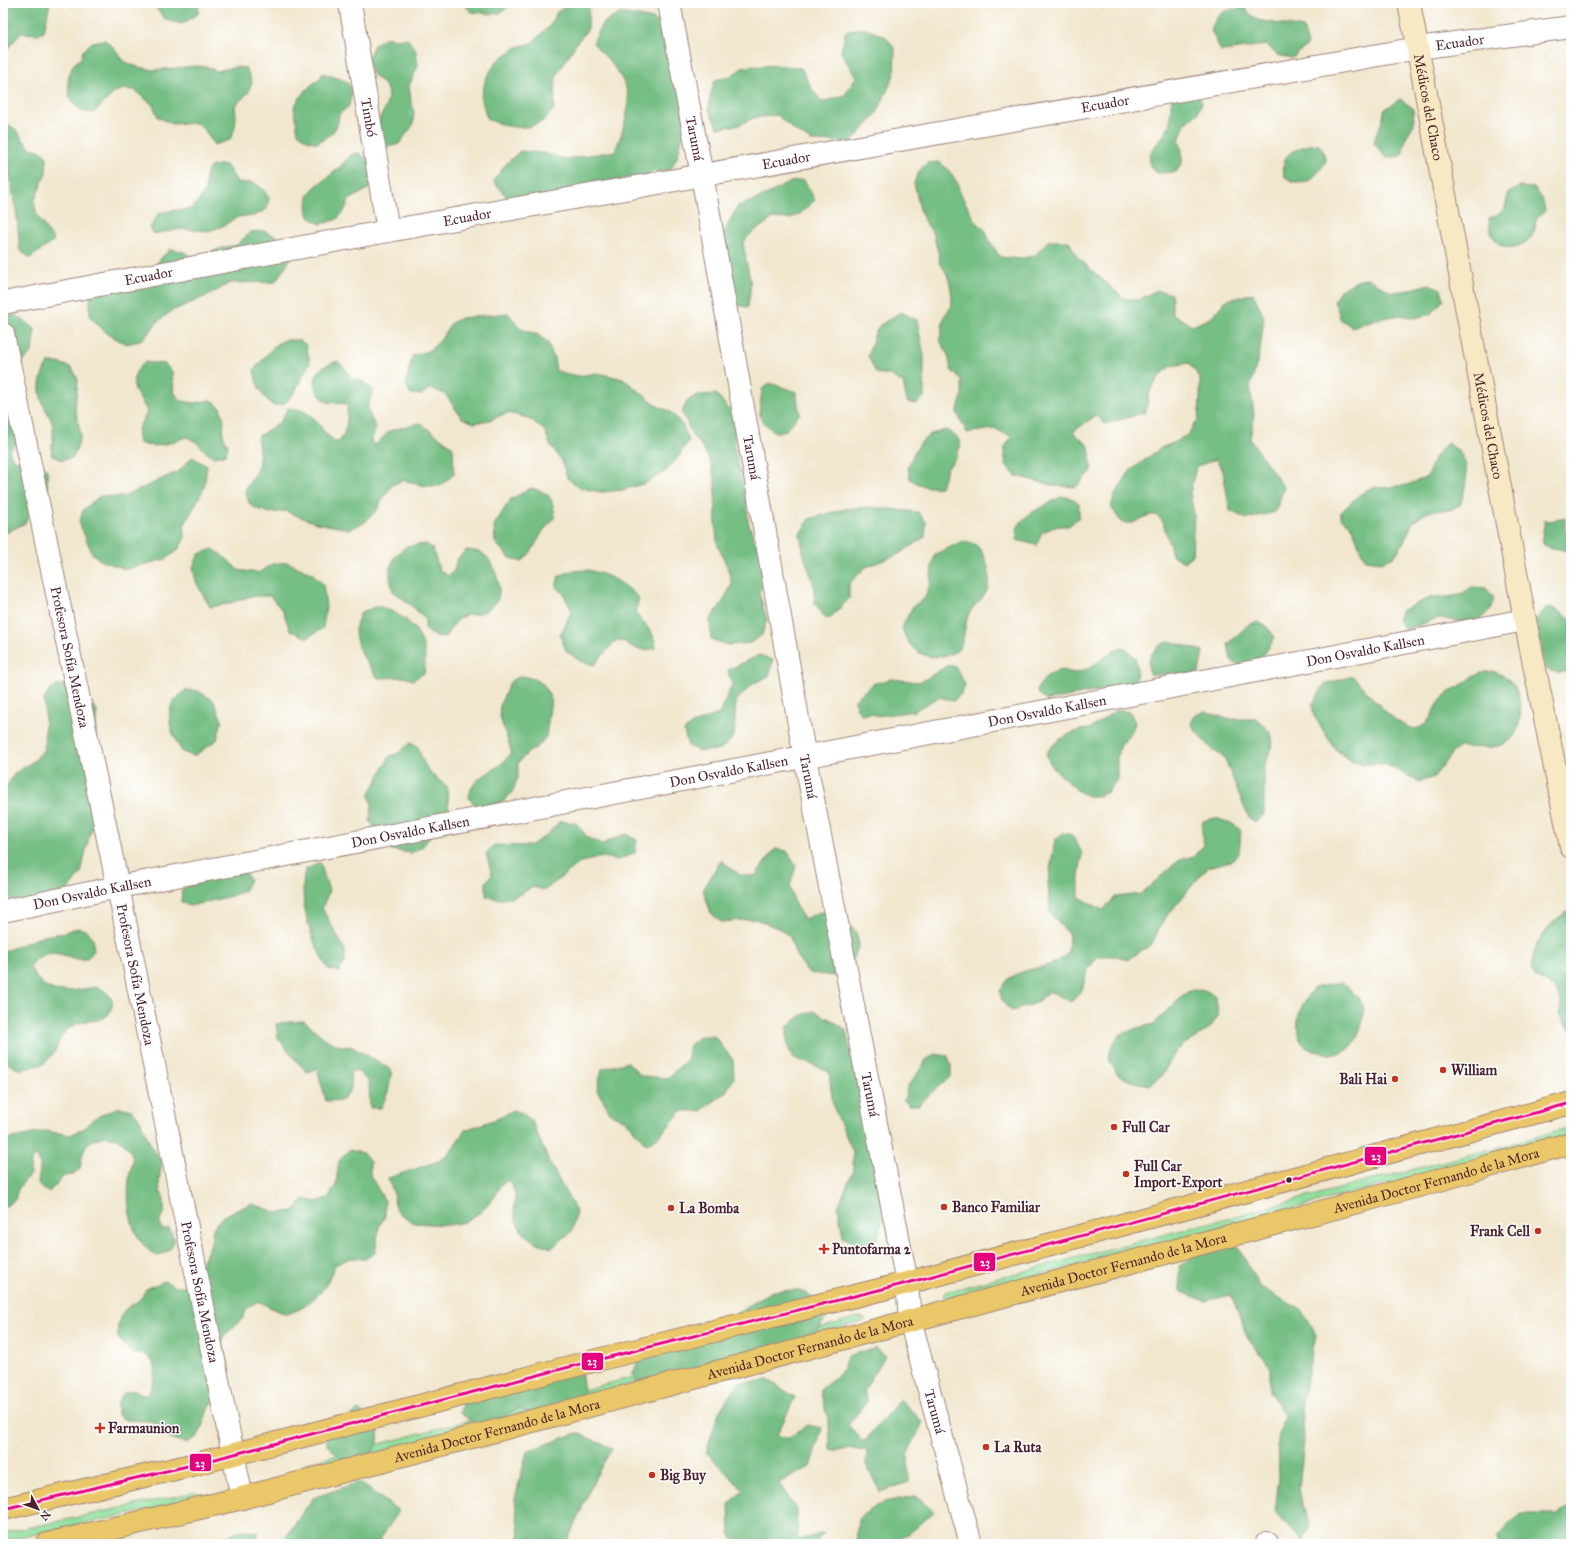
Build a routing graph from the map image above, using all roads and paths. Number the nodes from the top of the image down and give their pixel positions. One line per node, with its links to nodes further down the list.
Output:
1 (350, 3): 7 (street, Timbó)
2 (669, 3): 6 (street, Tarumá)
3 (1410, 3): 5 (main road, Médicos del Chaco)
4 (1571, 27): 5 (street, Ecuador)
5 (1418, 48): 6 (street, Ecuador); 10 (main road, Médicos del Chaco)
6 (702, 175): 7 (street, Ecuador); 11 (street, Tarumá)
7 (388, 231): 8 (street, Ecuador)
8 (3, 303)
9 (3, 334): 13 (street, Profesora Sofía Mendoza)
10 (1525, 620): 11 (street, Don Osvaldo Kallsen); 12 (main road, Médicos del Chaco)
11 (804, 758): 13 (street, Don Osvaldo Kallsen); 17 (street, Tarumá)
12 (1571, 847)
13 (118, 887): 14 (street, Don Osvaldo Kallsen); 19 (street, Profesora Sofía Mendoza)
14 (3, 912)
15 (1571, 1103): 17 (highway)
16 (1571, 1143): 18 (highway, Avenida Doctor Fernando de la Mora)
17 (907, 1283): 18 (street, Tarumá); 19 (highway)
18 (910, 1320): 20 (highway, Avenida Doctor Fernando de la Mora); 23 (street, Tarumá)
19 (233, 1454): 20 (street, Profesora Sofía Mendoza); 21 (highway)
20 (242, 1498): 22 (highway, Avenida Doctor Fernando de la Mora)
21 (3, 1509)
22 (47, 1544)
23 (971, 1544)

